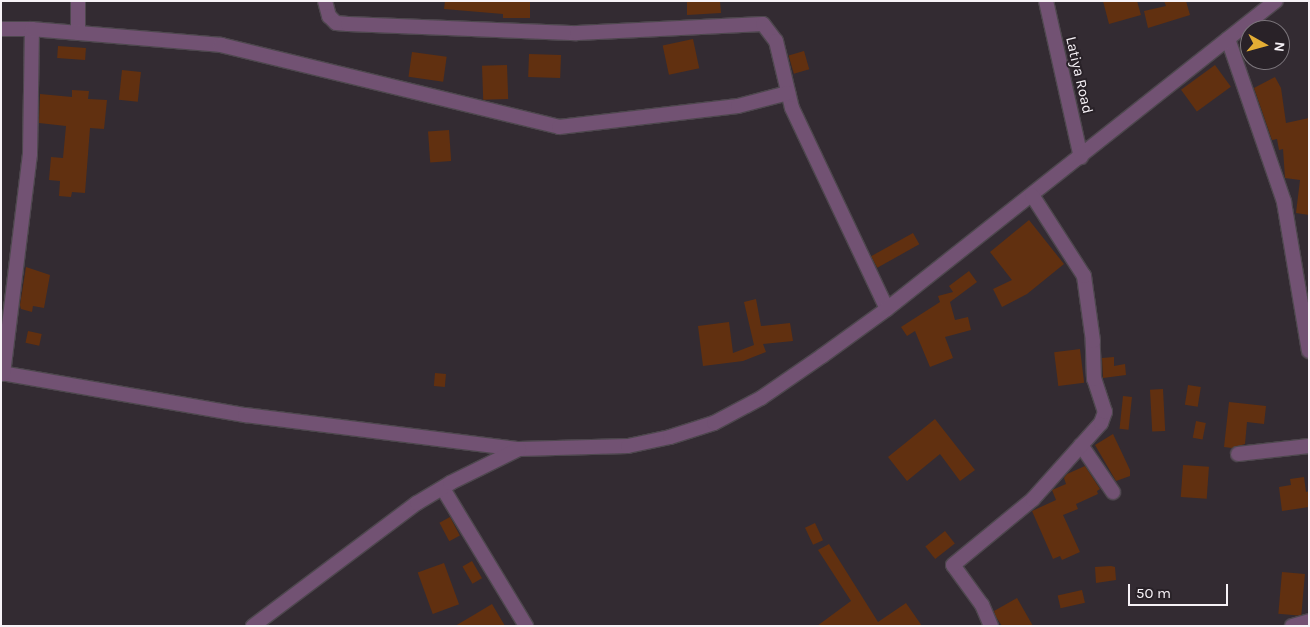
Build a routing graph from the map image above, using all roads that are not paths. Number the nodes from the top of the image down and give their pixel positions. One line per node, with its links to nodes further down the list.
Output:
1 (78, 1): 7 (street)
2 (325, 1): 9 (street)
3 (1046, 1): 10 (street, Latiya Road)
4 (1276, 1): 8 (street)
5 (1, 29): 6 (street)
6 (32, 29): 7 (street); 15 (street)
7 (78, 33): 9 (street)
8 (1228, 39): 10 (street); 12 (street)
9 (788, 93): 13 (street)
10 (1081, 156): 11 (street)
11 (1032, 195): 13 (street); 16 (street)
12 (1304, 290): 14 (street)
13 (886, 310): 18 (street)
14 (1309, 351)
15 (2, 373): 18 (street)
16 (1081, 445): 21 (street); 25 (street)
17 (1309, 446): 19 (street)
18 (519, 449): 23 (street)
19 (1238, 454)
20 (445, 492): 24 (street)
21 (1113, 492)
22 (1309, 622): 26 (street)
23 (253, 626)
24 (526, 626)
25 (991, 626)
26 (1292, 626)

